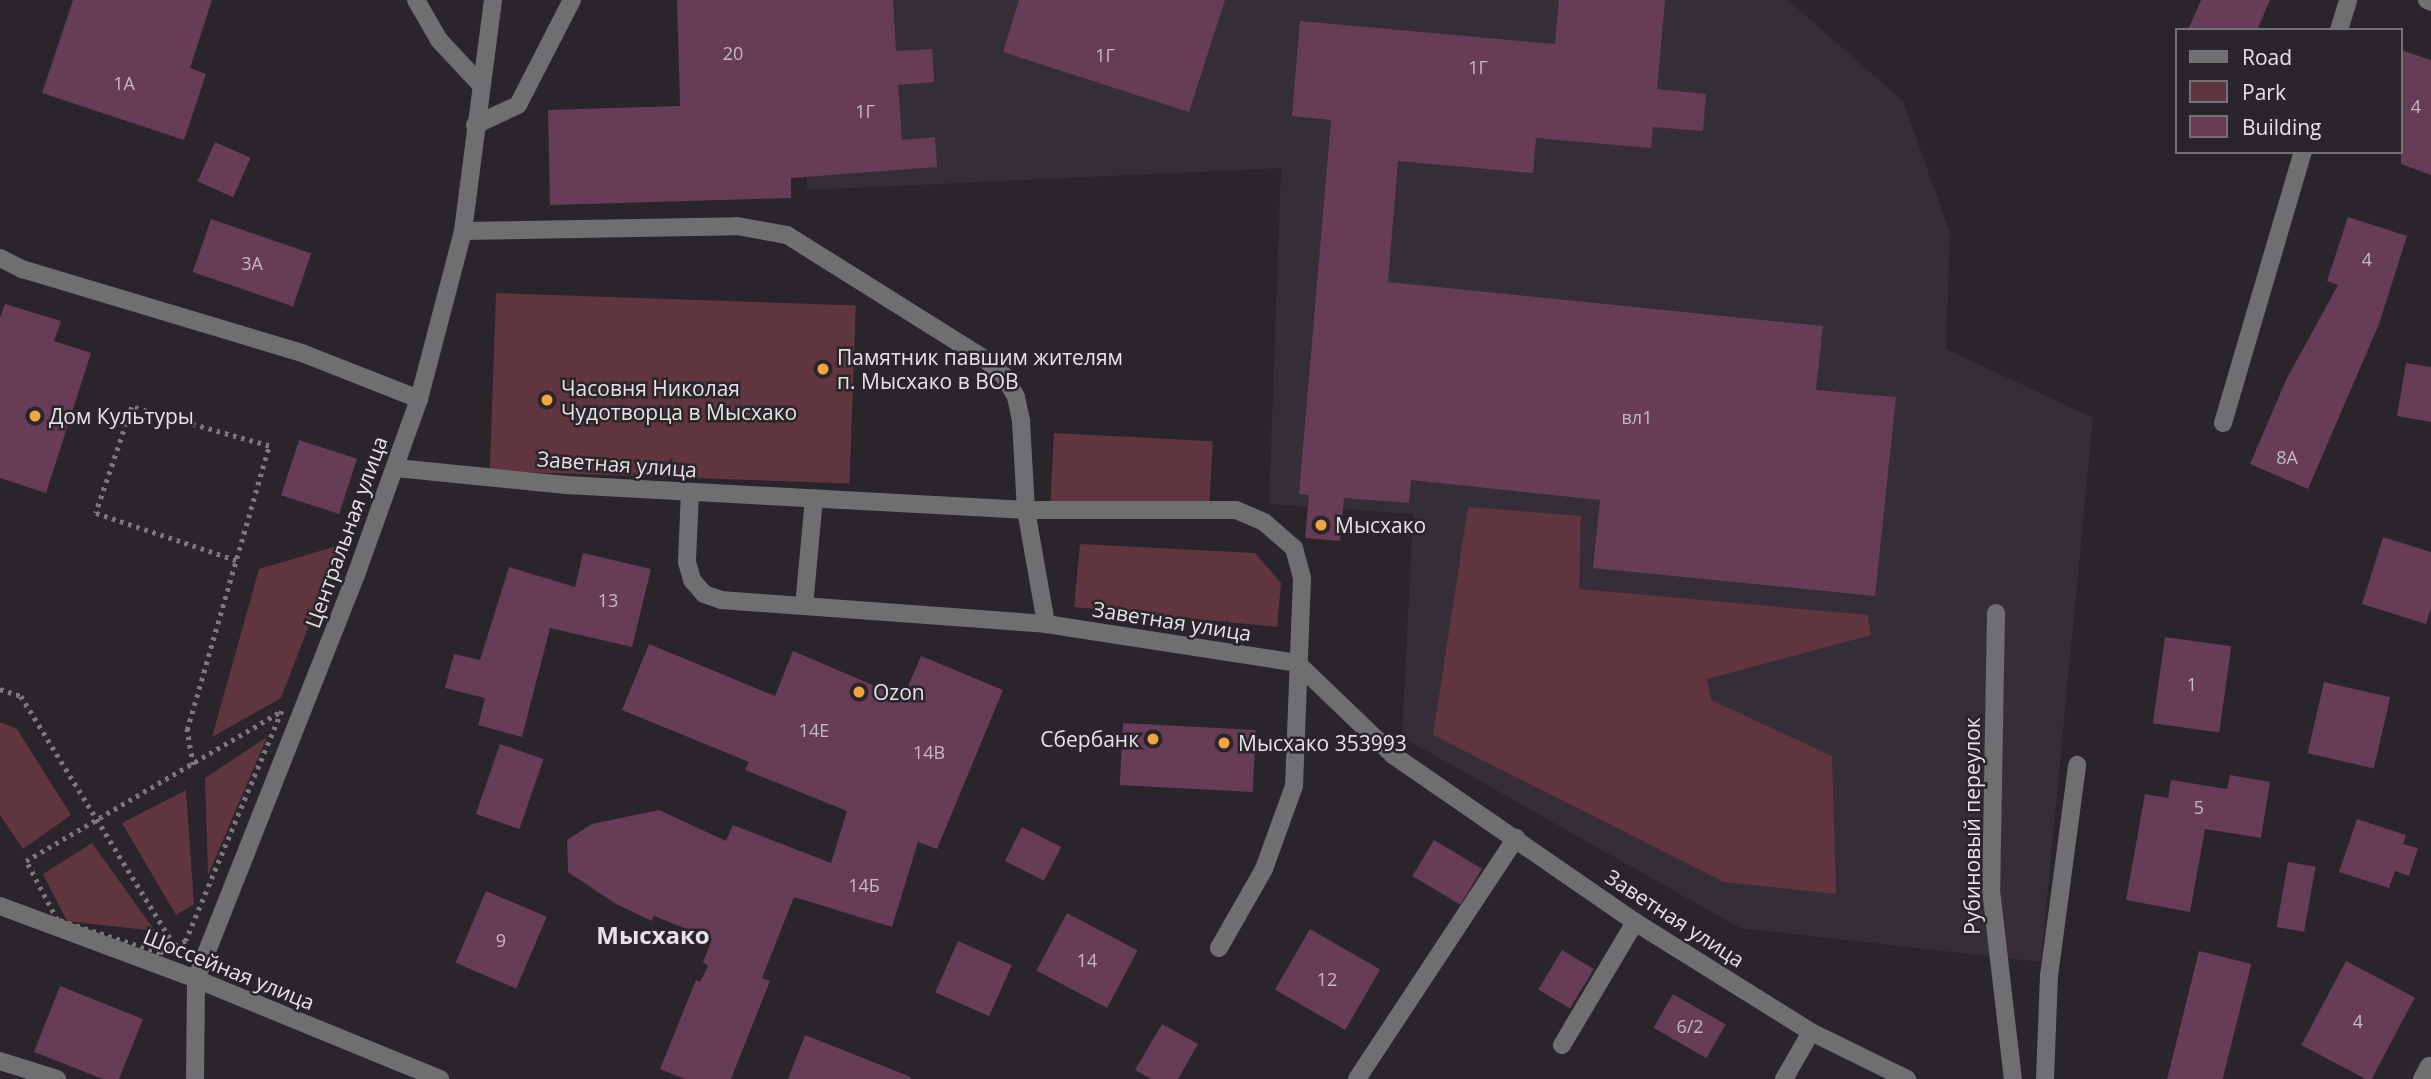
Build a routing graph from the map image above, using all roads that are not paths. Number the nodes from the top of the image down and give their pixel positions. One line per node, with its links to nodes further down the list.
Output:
1 (416, 0): 6 (street)
2 (493, 0): 6 (street, Центральная улица)
3 (572, 0): 7 (street)
4 (2348, 0): 5 (street)
5 (2340, 28)
6 (480, 84): 7 (street, Центральная улица)
7 (475, 125): 9 (street, Центральная улица)
8 (2302, 154): 12 (street)
9 (463, 231): 11 (street, Центральная улица); 16 (street)
10 (0, 258): 11 (street)
11 (419, 399): 13 (street, Центральная улица)
12 (2223, 423)
13 (396, 468): 14 (street, Заветная улица); 26 (street, Центральная улица)
14 (690, 492): 15 (street, Заветная улица); 17 (street, Заветная улица)
15 (814, 498): 16 (street, Заветная улица); 17 (street)
16 (1026, 510): 19 (street); 20 (street, Заветная улица)
17 (804, 606): 19 (street, Заветная улица)
18 (1996, 613): 36 (street, Рубиновый переулок)
19 (1046, 624): 20 (street, Заветная улица)
20 (1297, 663): 22 (street, Заветная улица); 25 (street, Заветная улица)
21 (2077, 765): 37 (street)
22 (1516, 838): 24 (street, Заветная улица); 33 (street)
23 (0, 906): 26 (street, Шоссейная улица)
24 (1635, 922): 27 (street, Заветная улица); 28 (street)
25 (1219, 948)
26 (196, 979): 31 (street); 32 (street, Шоссейная улица)
27 (1811, 1032): 34 (street); 35 (street, Заветная улица)
28 (1562, 1045)
29 (0, 1061): 30 (street)
30 (57, 1079)
31 (195, 1079)
32 (440, 1079)
33 (1357, 1079)
34 (1784, 1079)
35 (1907, 1079)
36 (2013, 1079)
37 (2045, 1079)

